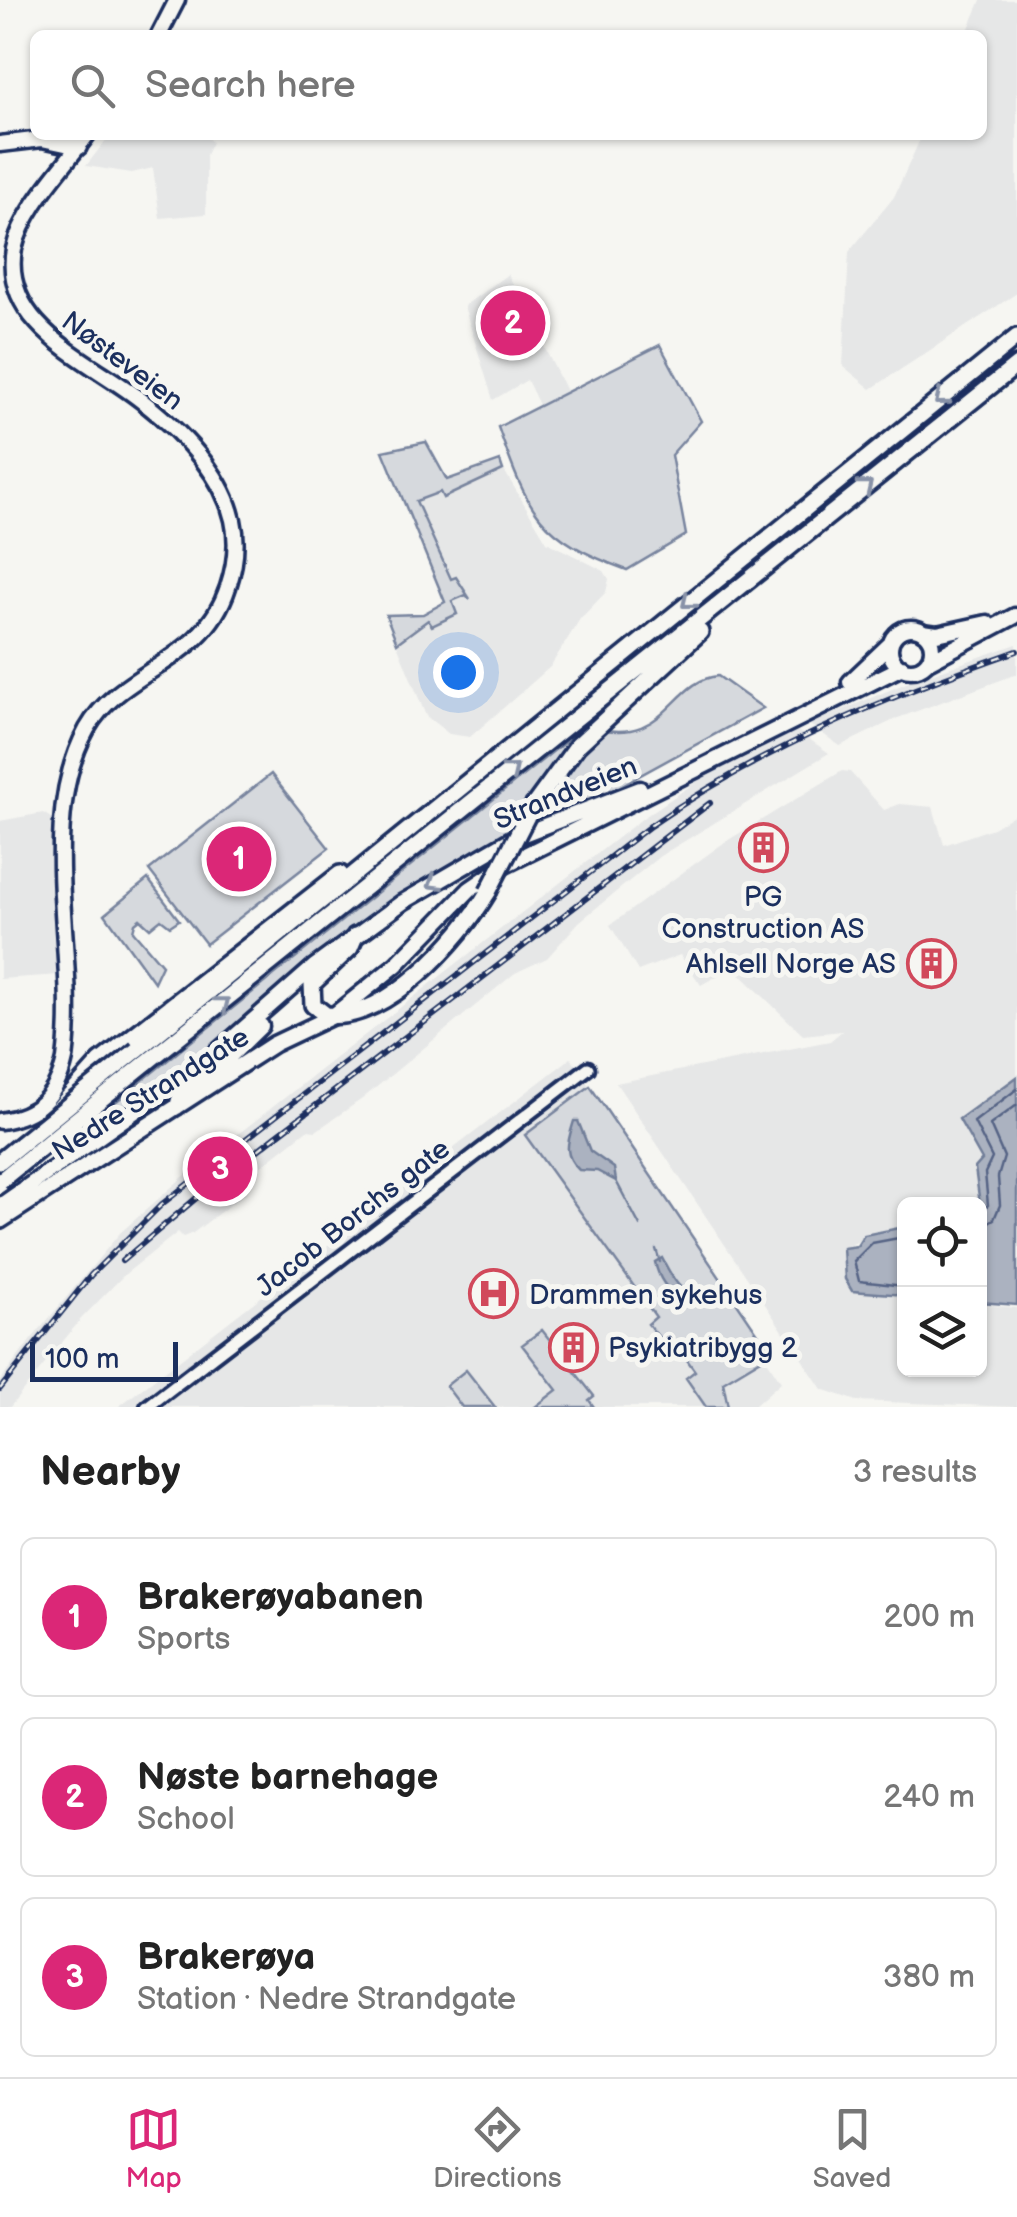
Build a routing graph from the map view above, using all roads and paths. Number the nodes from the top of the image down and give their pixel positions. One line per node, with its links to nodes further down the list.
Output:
1 (177, 0): 2 (main road)
2 (162, 30)
3 (0, 144): 4 (main road)
4 (79, 147): 20 (main road, Nøsteveien)
5 (1017, 338): 13 (highway, one-way to 13)
6 (1017, 364): 7 (highway, one-way to 6)
7 (790, 547): 16 (highway, bridge); 17 (highway, one-way to 7)
8 (1016, 615): 9 (main road); 11 (main road)
9 (923, 632): 10 (main road); 11 (main road)
10 (891, 643): 12 (main road); 14 (main road, Strandveien, one-way to 14)
11 (928, 662): 12 (main road)
12 (902, 668): 16 (main road, Strandveien)
13 (382, 852): 17 (highway); 23 (highway)
14 (355, 936): 15 (main road, Strandveien); 16 (highway)
15 (269, 1008): 19 (main road); 21 (main road, Nedre Strandgate)
16 (333, 1016): 19 (main road, Nedre Strandgate)
17 (142, 1057): 22 (highway, bridge); 23 (highway, bridge)
18 (588, 1068): 26 (street, Jacob Borchs gate)
19 (177, 1108): 21 (main road); 25 (main road, Nedre Strandgate)
20 (0, 1120)
21 (124, 1120): 24 (main road, Nedre Strandgate)
22 (0, 1161)
23 (0, 1184)
24 (0, 1206)
25 (0, 1221)
26 (147, 1407)

